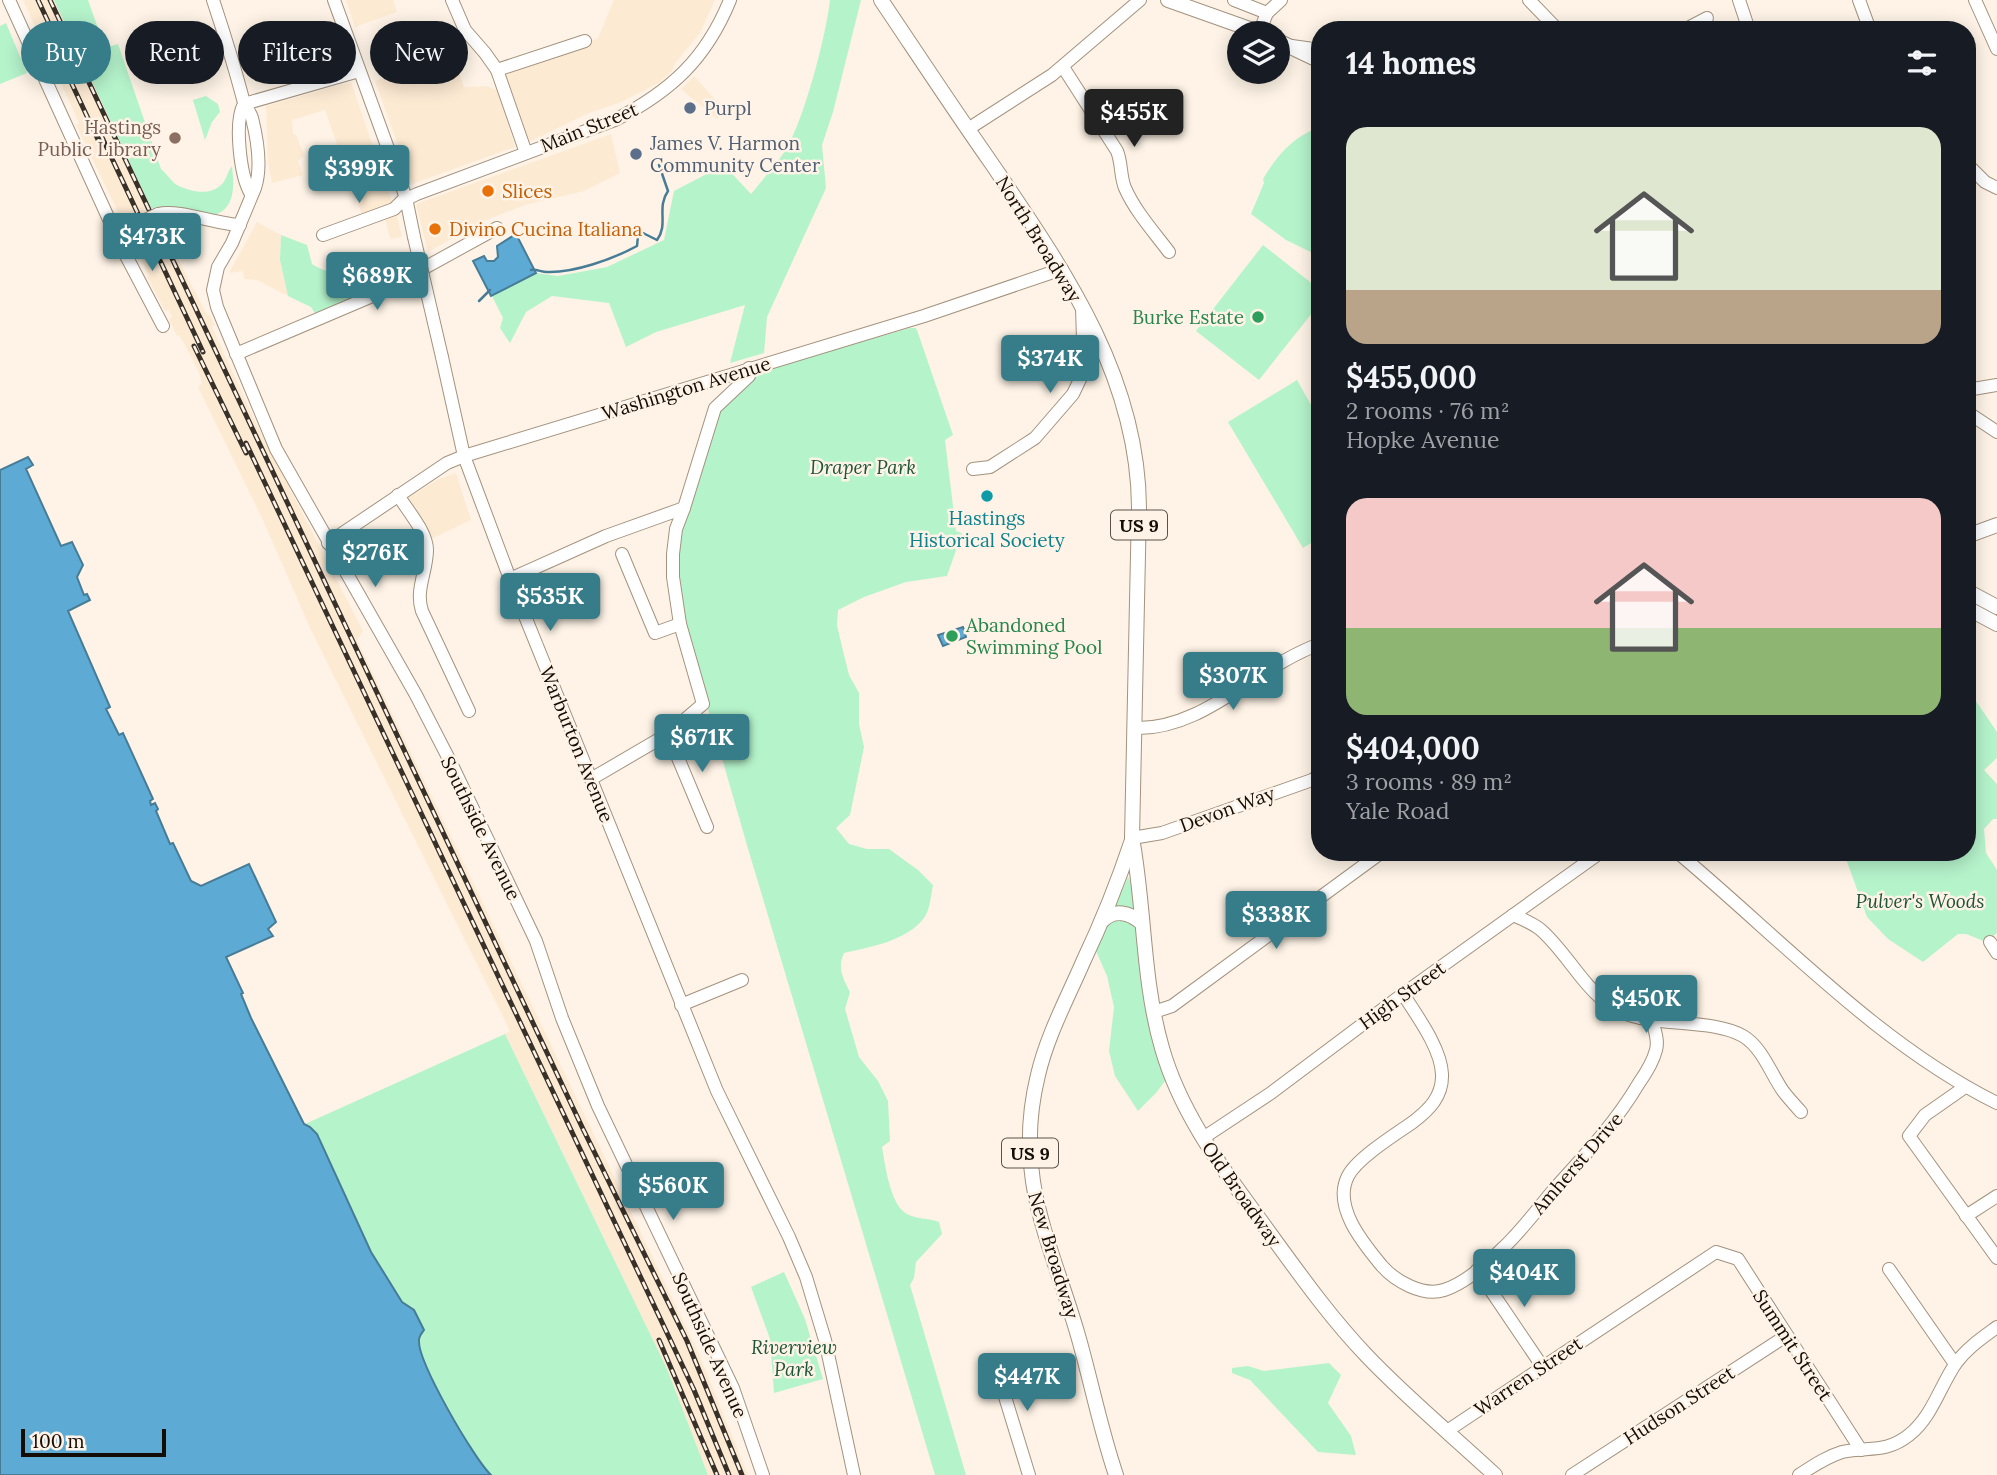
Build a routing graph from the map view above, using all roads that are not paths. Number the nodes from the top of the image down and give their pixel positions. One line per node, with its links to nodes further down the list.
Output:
1 (9, 0): 40 (street)
2 (213, 0): 32 (street)
3 (334, 0): 31 (street, Warburton Avenue)
4 (452, 0): 30 (street)
5 (730, 0): 34 (street, Main Street)
6 (881, 0): 33 (main road, North Broadway / US 9)
7 (1140, 0): 29 (street)
8 (1168, 0): 17 (main road)
9 (1234, 0): 15 (street)
10 (1281, 0): 15 (street)
11 (1529, 0): 19 (street)
12 (1739, 0): 21 (street)
13 (1859, 0): 22 (street)
14 (1975, 0): 27 (street)
15 (1267, 13): 18 (street)
16 (1707, 18): 20 (street)
17 (1227, 21)
18 (1264, 21)
19 (1549, 21)
20 (1701, 21)
21 (1746, 21)
22 (1867, 21)
23 (584, 41): 30 (street)
24 (1290, 44): 26 (street)
25 (1290, 47): 28 (main road)
26 (1311, 48)
27 (1997, 49)
28 (1311, 57)
29 (1063, 67): 33 (street); 42 (street)
30 (497, 70): 34 (street)
31 (359, 71): 32 (street); 37 (street, Warburton Avenue)
32 (244, 104): 38 (street, Southside Avenue)
33 (968, 129): 43 (main road, North Broadway / US 9)
34 (526, 153): 37 (street, Main Street)
35 (1976, 172): 36 (street)
36 (1997, 187)
37 (406, 198): 41 (street, Main Street); 52 (street, Warburton Avenue, bridge)
38 (240, 225): 40 (street, bridge); 46 (street, Southside Avenue)
39 (497, 228): 46 (street)
40 (118, 232): 45 (street)
41 (323, 235)
42 (1169, 252)
43 (1062, 269): 44 (main road, North Broadway / US 9); 47 (street, Washington Avenue)
44 (1082, 306): 53 (street); 68 (main road, North Broadway / US 9)
45 (163, 326)
46 (236, 354): 58 (street, Southside Avenue)
47 (750, 368): 52 (street, Washington Avenue); 55 (street)
48 (1997, 386): 49 (street)
49 (1976, 389)
50 (1976, 418): 51 (street)
51 (1997, 432)
52 (464, 456): 54 (street, Washington Avenue); 60 (street, Warburton Avenue)
53 (973, 469)
54 (398, 495): 58 (street, Washington Avenue); 67 (street)
55 (684, 508): 60 (street); 64 (street)
56 (1997, 525): 57 (main road)
57 (1976, 533)
58 (328, 543): 102 (street, Southside Avenue)
59 (622, 554): 64 (street)
60 (510, 579): 70 (street, Warburton Avenue)
61 (1976, 596): 62 (main road)
62 (1997, 607)
63 (1976, 613): 65 (main road)
64 (680, 624): 69 (street)
65 (1997, 624)
66 (1311, 646): 68 (street)
67 (470, 711)
68 (1135, 728): 73 (main road, North Broadway / US 9)
69 (668, 734): 70 (street); 72 (street)
70 (591, 779): 82 (street, Warburton Avenue)
71 (1311, 784): 73 (street, Devon Way)
72 (707, 827)
73 (1132, 838): 78 (main road, New Broadway / US 9); 79 (main road, Old Broadway / US 9)
74 (1365, 861): 83 (street)
75 (1588, 861): 77 (street, High Street)
76 (1687, 861): 85 (street)
77 (1513, 915): 81 (street, High Street); 84 (street)
78 (1102, 921): 79 (main road); 105 (main road, New Broadway / US 9)
79 (1142, 922): 83 (main road, Old Broadway / US 9)
80 (742, 980): 82 (street)
81 (1403, 994): 88 (street, High Street); 94 (street, Amherst Drive)
82 (681, 1005): 103 (street, Warburton Avenue)
83 (1154, 1013): 88 (main road, Old Broadway / US 9)
84 (1652, 1019): 87 (street); 94 (street, Amherst Drive)
85 (1965, 1087): 86 (street); 90 (street)
86 (1997, 1103)
87 (1801, 1112)
88 (1203, 1138): 100 (main road, Old Broadway / US 9)
89 (1997, 1196): 90 (street)
90 (1966, 1216): 92 (street)
91 (1716, 1252): 96 (street, Summit Street); 99 (street, Warren Street)
92 (1997, 1258)
93 (1889, 1269): 98 (street)
94 (1478, 1270): 99 (street)
95 (1995, 1334): 98 (street)
96 (1786, 1336): 101 (street, Summit Street); 107 (street, Hudson Street)
97 (993, 1361): 104 (street)
98 (1955, 1364): 101 (street)
99 (1542, 1366): 100 (street, Warren Street)
100 (1447, 1431): 106 (main road, Old Broadway / US 9)
101 (1861, 1450): 108 (street)
102 (762, 1475)
103 (854, 1475)
104 (1028, 1475)
105 (1116, 1475)
106 (1495, 1475)
107 (1572, 1475)
108 (1799, 1475)

